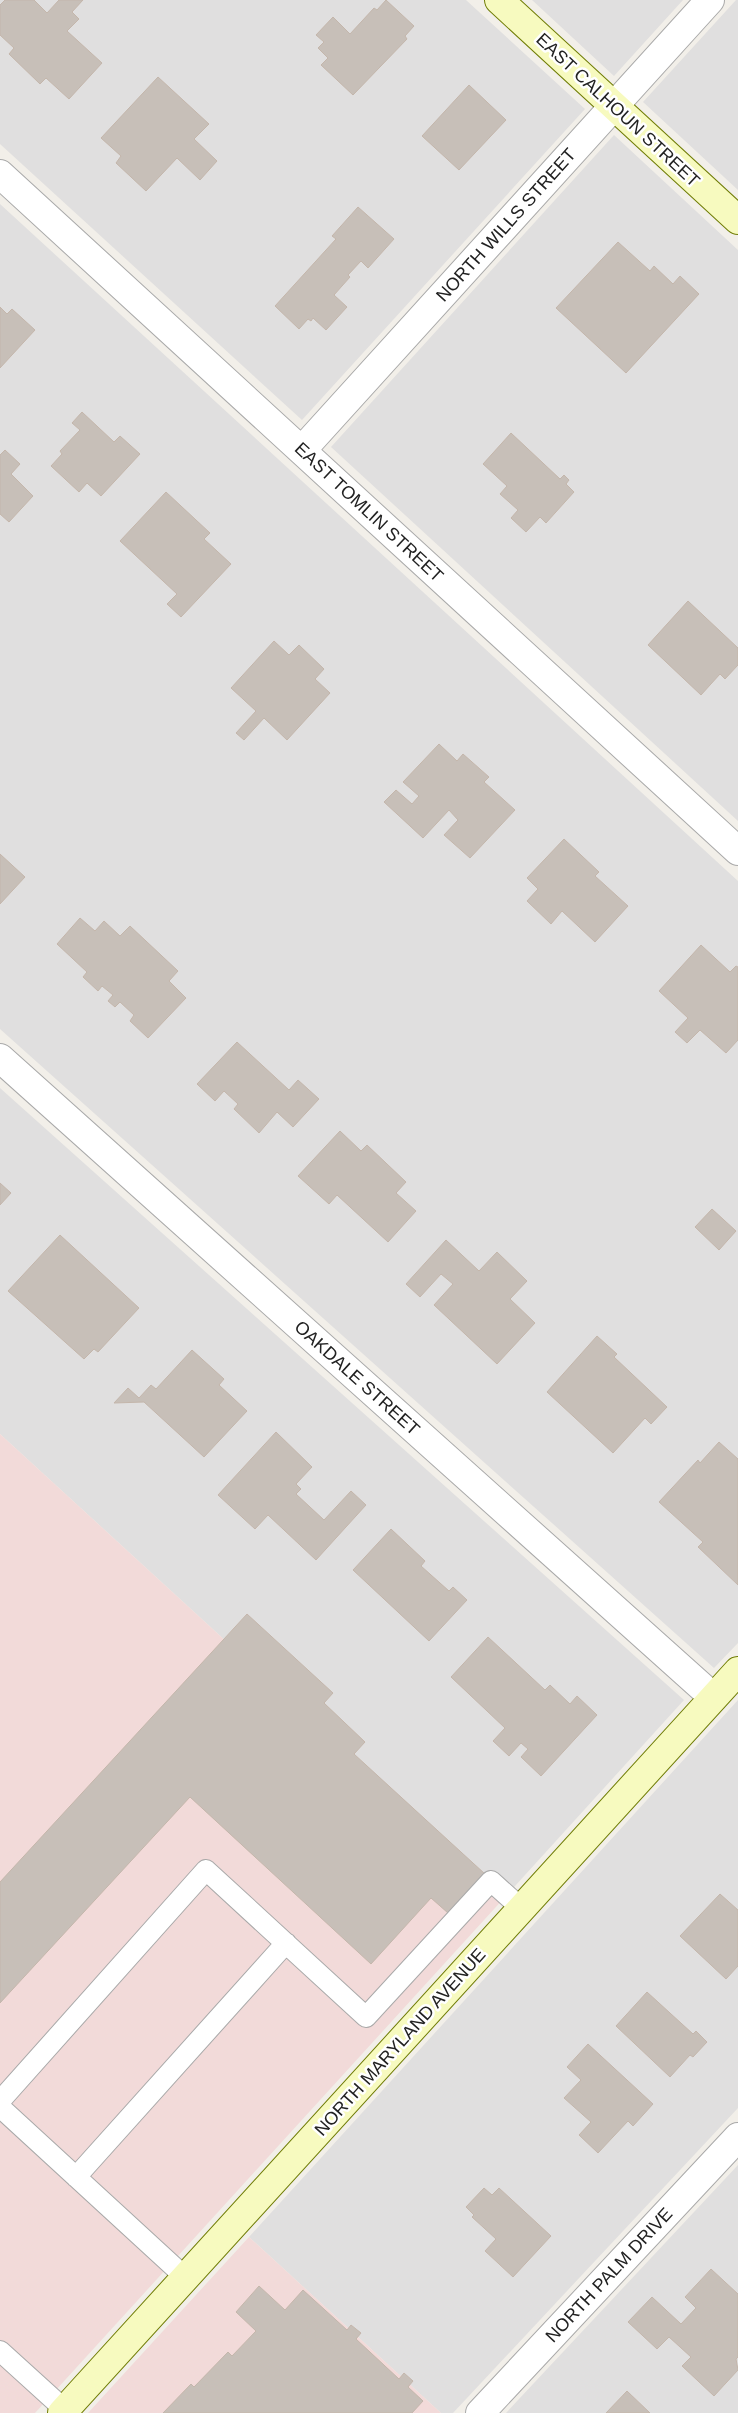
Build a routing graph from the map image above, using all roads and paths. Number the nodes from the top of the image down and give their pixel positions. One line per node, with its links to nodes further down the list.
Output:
1 (499, 0): 3 (street, EAST CALHOUN STREET)
2 (710, 0): 3 (street, NORTH WILLS STREET)
3 (614, 106): 5 (street, EAST CALHOUN STREET); 6 (street, NORTH WILLS STREET)
4 (0, 174): 6 (street, EAST TOMLIN STREET)
5 (738, 220)
6 (302, 450): 7 (street, EAST TOMLIN STREET)
7 (738, 851)
8 (0, 1058): 10 (street, OAKDALE STREET)
9 (738, 1671): 10 (street, NORTH MARYLAND AVENUE)
10 (714, 1697): 11 (street, NORTH MARYLAND AVENUE)
11 (521, 1908): 12 (lane); 17 (street, NORTH MARYLAND AVENUE)
12 (286, 1943): 13 (lane); 16 (lane)
13 (0, 2101)
14 (0, 2108): 16 (lane)
15 (738, 2137): 20 (street, NORTH PALM DRIVE)
16 (76, 2177): 17 (lane)
17 (186, 2277): 19 (street, NORTH MARYLAND AVENUE)
18 (0, 2351): 19 (lane)
19 (63, 2411)
20 (480, 2413)

